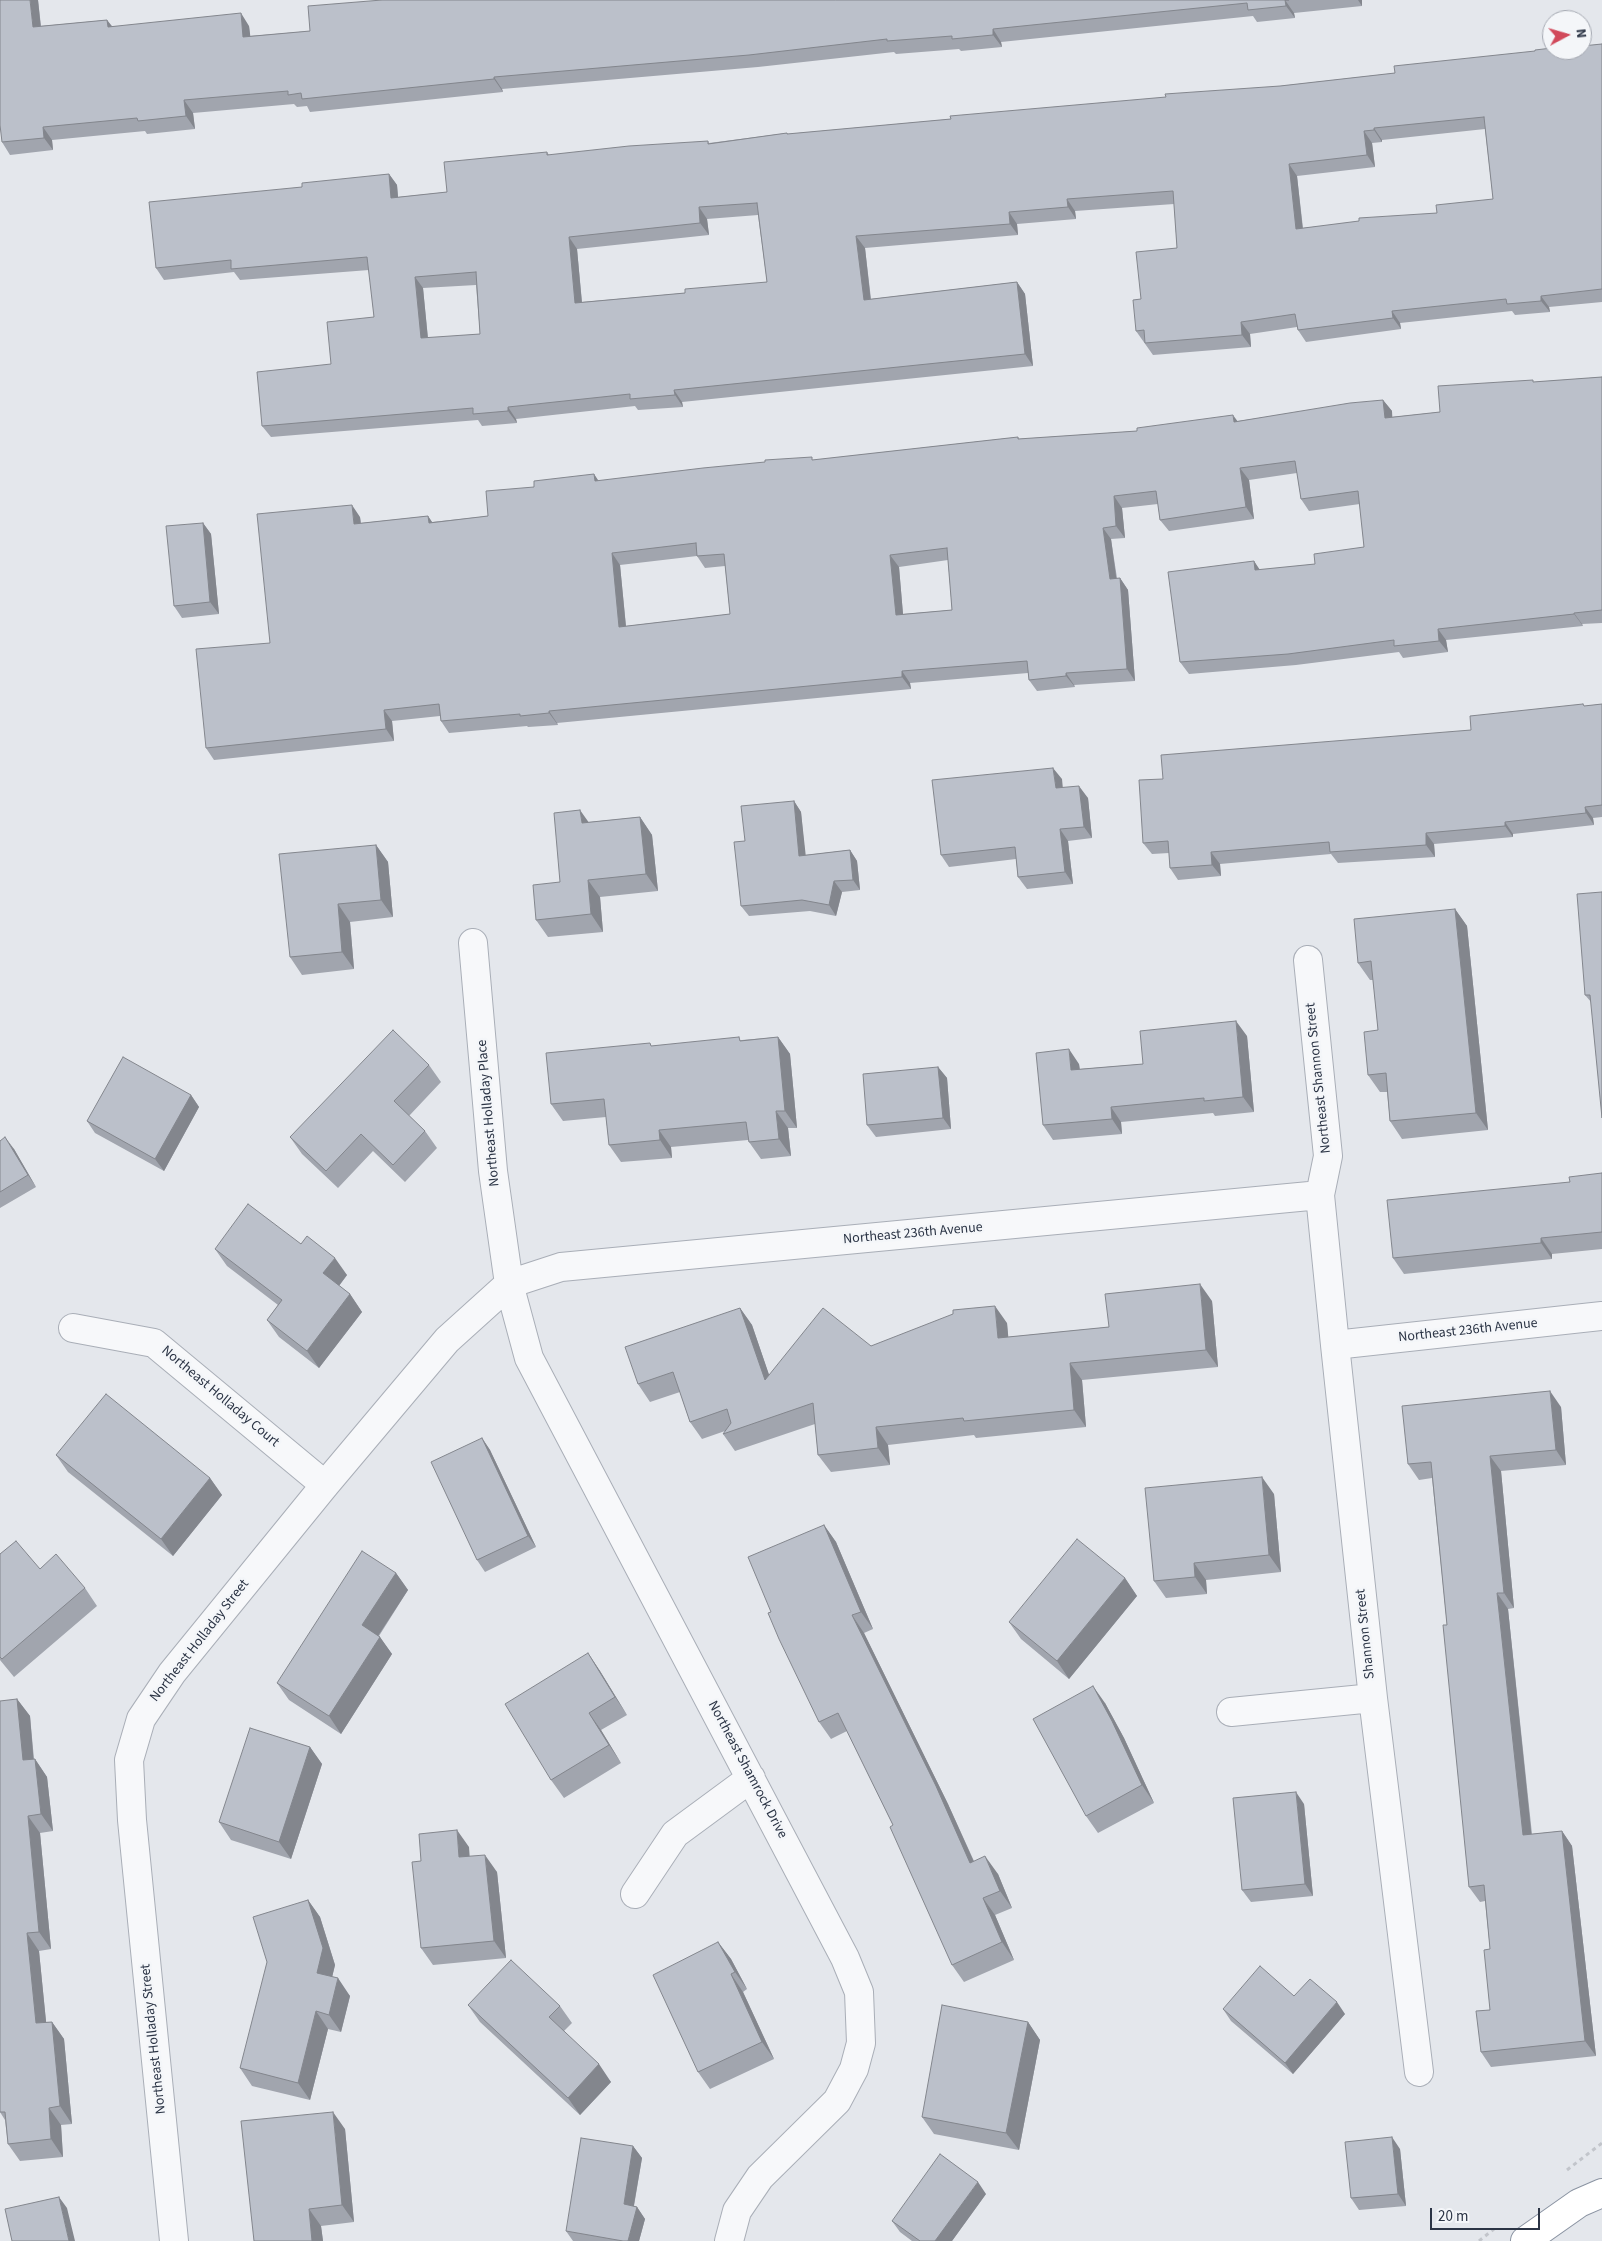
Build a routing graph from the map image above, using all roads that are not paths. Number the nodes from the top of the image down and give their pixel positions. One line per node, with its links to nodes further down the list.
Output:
1 (473, 943): 4 (street, Northeast Holladay Place)
2 (1308, 960): 3 (street, Northeast Shannon Street)
3 (1320, 1195): 4 (street, Northeast 236th Avenue); 7 (street, Shannon Street)
4 (509, 1284): 8 (street, Northeast Holladay Street); 11 (street, Northeast Shamrock Drive)
5 (1602, 1316): 7 (street, Northeast 236th Avenue)
6 (73, 1328): 8 (street, Northeast Holladay Court)
7 (1335, 1345): 9 (street, Shannon Street)
8 (325, 1485): 15 (street, Northeast Holladay Street)
9 (1373, 1698): 10 (street); 13 (street, Shannon Street)
10 (1231, 1712)
11 (751, 1778): 12 (street); 16 (street, Northeast Shamrock Drive)
12 (635, 1894)
13 (1419, 2072)
14 (1602, 2193): 17 (highway)
15 (174, 2241)
16 (729, 2241)
17 (1525, 2241)

